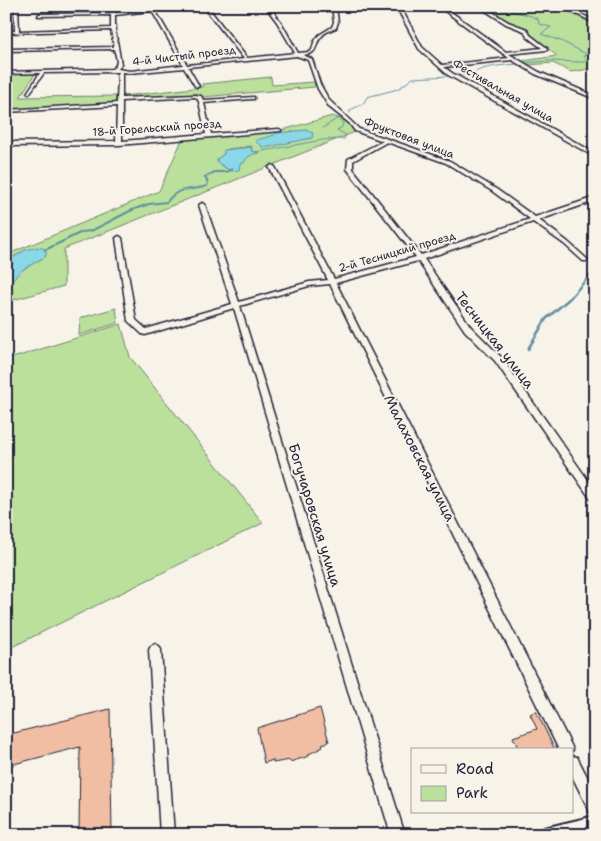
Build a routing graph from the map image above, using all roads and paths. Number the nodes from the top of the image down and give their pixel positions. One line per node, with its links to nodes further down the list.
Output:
1 (16, 6): 17 (street)
2 (113, 6): 12 (street)
3 (182, 6): 11 (street)
4 (205, 6): 22 (street)
5 (267, 6): 21 (street, Фруктовая улица)
6 (334, 6): 21 (street)
7 (398, 6): 25 (street, Фестивальная улица)
8 (440, 6): 20 (street)
9 (480, 6): 20 (street)
10 (563, 6): 14 (street)
11 (153, 10): 12 (street); 24 (street)
12 (113, 14): 13 (street); 15 (street)
13 (40, 15)
14 (595, 22)
15 (113, 29): 17 (street); 18 (street)
16 (6, 32): 17 (street)
17 (17, 32)
18 (116, 48): 19 (street); 26 (street)
19 (6, 50)
20 (506, 53): 23 (street)
21 (298, 54): 22 (street, 4-й Чистый проезд); 39 (street, Фруктовая улица)
22 (245, 58): 24 (street, 4-й Чистый проезд)
23 (513, 59): 25 (street); 33 (street)
24 (184, 65): 28 (street, 4-й Чистый проезд); 30 (street)
25 (441, 66): 43 (street, Фестивальная улица)
26 (113, 70): 27 (street, 4-й Чистый проезд); 28 (street, 4-й Чистый проезд)
27 (43, 72): 29 (street, 4-й Чистый проезд); 31 (street)
28 (120, 72): 34 (street)
29 (6, 73)
30 (197, 86)
31 (29, 93)
32 (252, 98): 35 (street)
33 (595, 98)
34 (119, 102): 35 (street); 36 (street); 40 (street)
35 (201, 102): 38 (street)
36 (6, 111)
37 (279, 130): 38 (street, 18-й Горельский проезд)
38 (209, 135): 40 (street, 18-й Горельский проезд)
39 (388, 140): 48 (street, Фруктовая улица); 50 (street, Тесницкая улица)
40 (119, 143): 41 (street, 18-й Горельский проезд)
41 (6, 144)
42 (595, 150): 43 (street)
43 (588, 151): 44 (street, Фестивальная улица)
44 (595, 155)
45 (272, 167): 52 (street, Малаховская улица)
46 (595, 199): 48 (street, 2-й Тесницкий проезд)
47 (202, 205): 53 (street, Богучаровская улица)
48 (534, 220): 50 (street, 2-й Тесницкий проезд); 51 (street, Фруктовая улица)
49 (120, 238): 53 (street, 2-й Тесницкий проезд)
50 (420, 258): 52 (street, 2-й Тесницкий проезд); 54 (street, Тесницкая улица)
51 (584, 260)
52 (332, 282): 53 (street, 2-й Тесницкий проезд); 56 (street, Малаховская улица)
53 (236, 304): 61 (street, Богучаровская улица)
54 (595, 498)
55 (155, 650): 60 (street)
56 (565, 748)
57 (574, 766): 58 (street)
58 (595, 807)
59 (595, 826): 62 (main road)
60 (166, 835)
61 (398, 835)
62 (551, 835)

